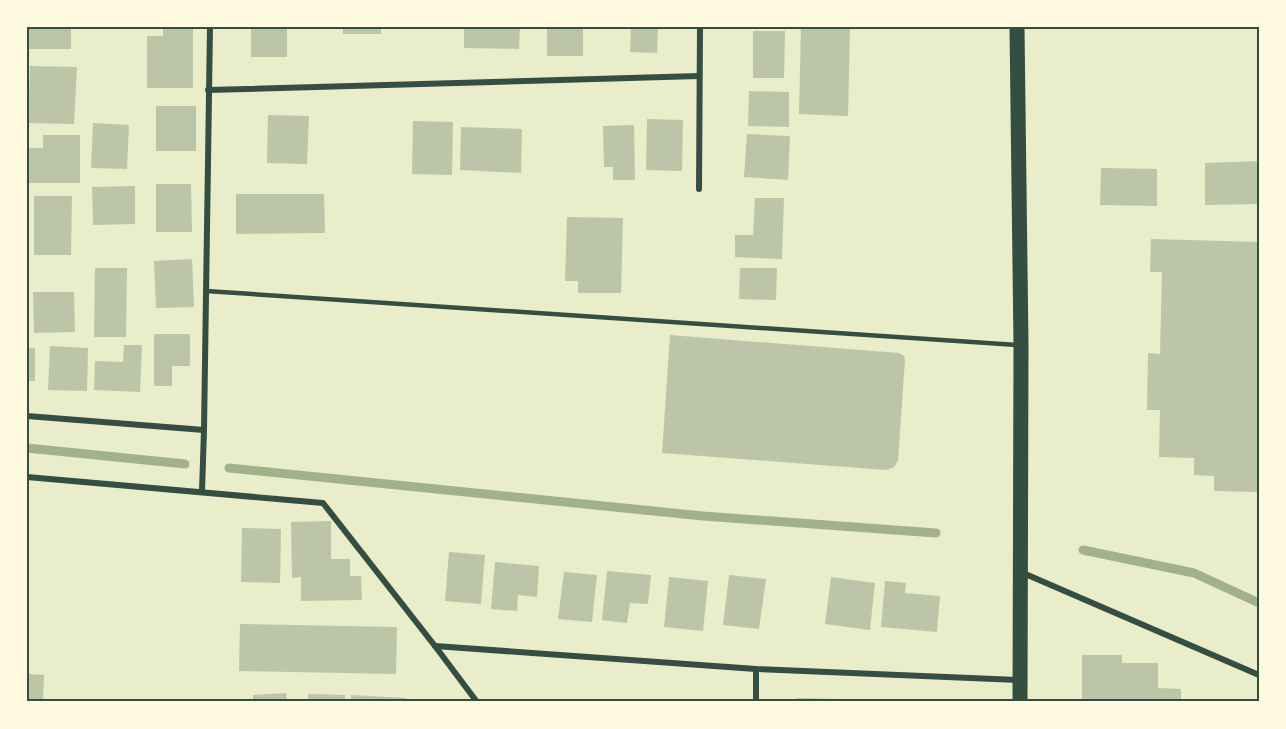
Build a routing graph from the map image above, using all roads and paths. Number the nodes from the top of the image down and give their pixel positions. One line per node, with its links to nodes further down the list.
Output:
1 (210, 27): 5 (street)
2 (700, 27): 4 (street)
3 (1017, 27): 8 (main road)
4 (699, 76): 5 (street); 6 (street)
5 (208, 90): 7 (street)
6 (699, 189)
7 (206, 291): 8 (lane); 10 (street)
8 (1021, 345): 13 (main road)
9 (27, 416): 10 (street)
10 (204, 430): 12 (street)
11 (27, 477): 12 (street)
12 (202, 491): 14 (street)
13 (1020, 571): 16 (street); 17 (main road)
14 (435, 646): 15 (street); 18 (street)
15 (756, 669): 17 (street); 19 (street)
16 (1259, 675)
17 (1020, 680): 20 (main road)
18 (477, 702)
19 (756, 702)
20 (1020, 702)

